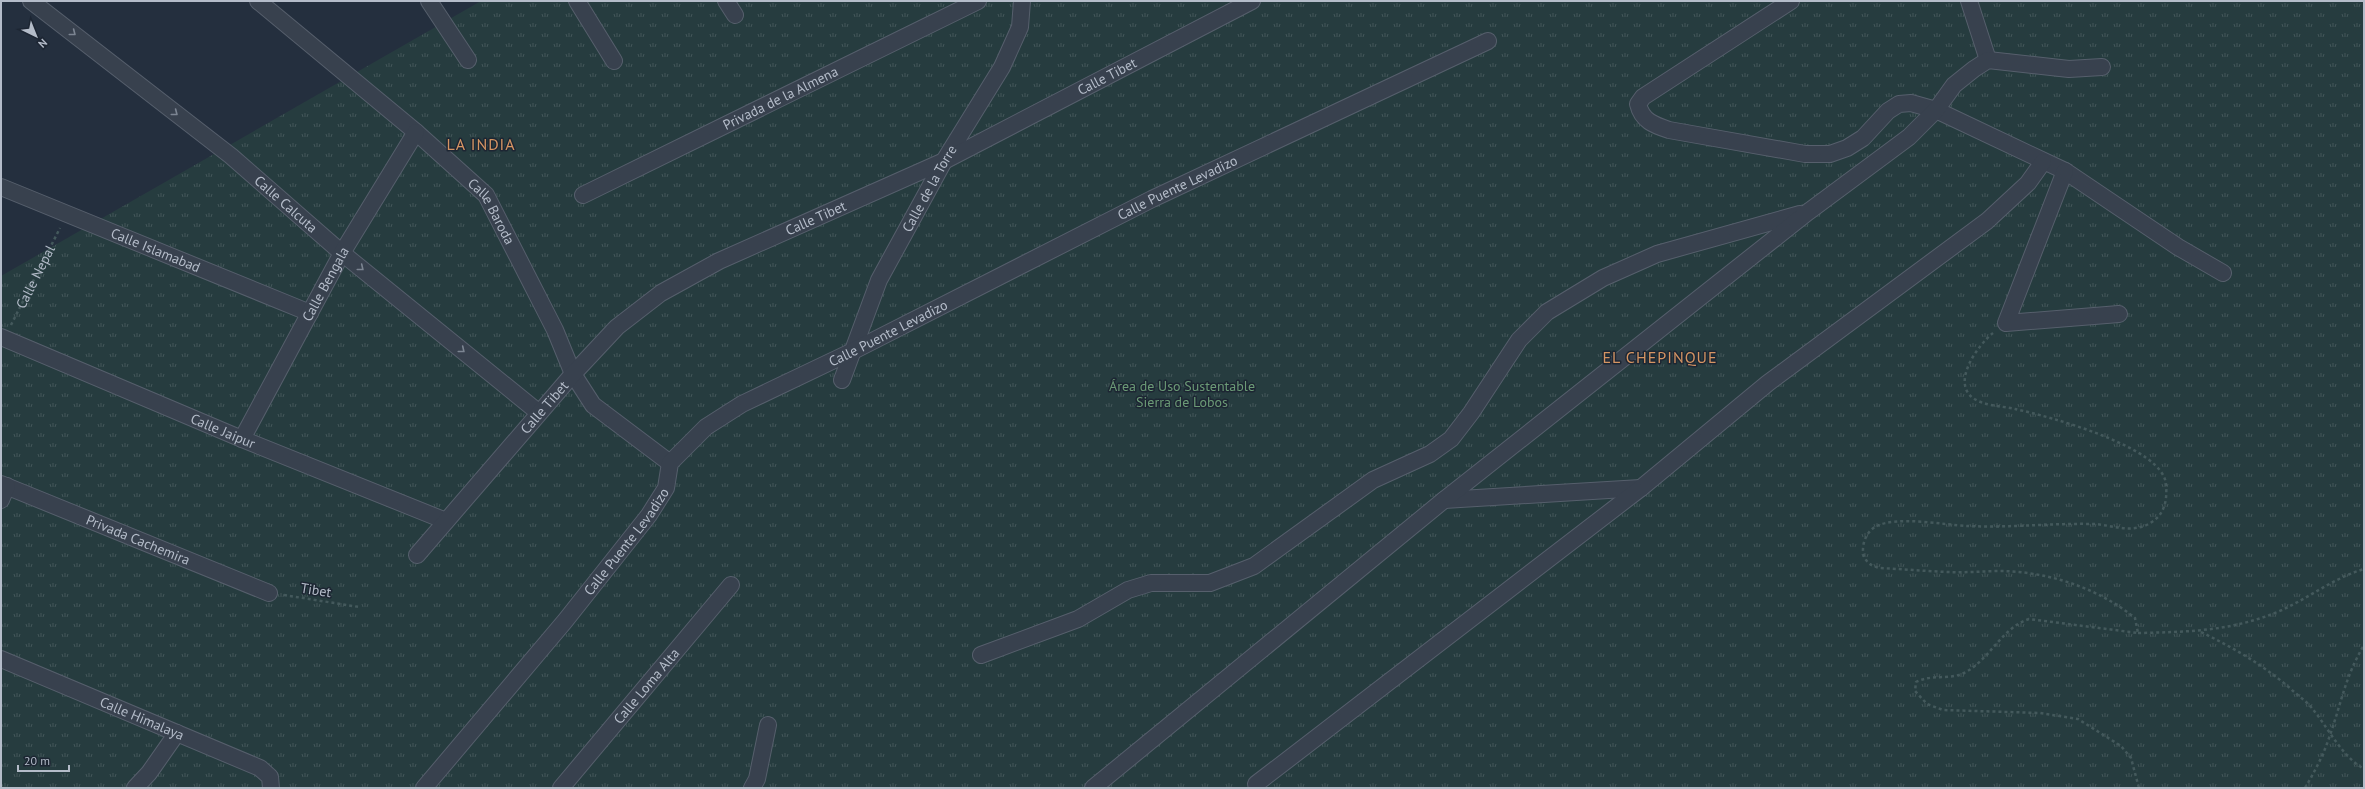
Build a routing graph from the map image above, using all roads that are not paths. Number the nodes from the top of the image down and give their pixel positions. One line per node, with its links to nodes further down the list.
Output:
1 (31, 1): 25 (street, Calle Calcuta, one-way to 25)
2 (258, 1): 18 (street, Calle Baroda)
3 (429, 1): 13 (street)
4 (577, 1): 15 (street)
5 (726, 1): 11 (street)
6 (978, 1): 23 (street, Privada de la Almena)
7 (1022, 1): 19 (street, Calle de la Torre)
8 (1252, 1): 19 (street, Calle Tibet)
9 (1791, 1): 17 (street)
10 (1969, 1): 14 (street)
11 (735, 15)
12 (1488, 41): 30 (street, Calle Puente Levadizo)
13 (468, 60)
14 (1988, 60): 16 (street); 17 (street)
15 (614, 61)
16 (2102, 67)
17 (1936, 110): 20 (street); 24 (street)
18 (416, 132): 25 (street, Calle Bengala); 31 (street, Calle Baroda)
19 (944, 162): 30 (street, Calle de la Torre); 31 (street, Calle Tibet)
20 (2043, 162): 21 (street); 36 (street)
21 (2065, 171): 26 (street); 28 (street)
22 (1, 187): 27 (street, Calle Islamabad)
23 (583, 195)
24 (1808, 212): 38 (street); 43 (street)
25 (342, 253): 27 (street, Calle Bengala); 33 (street, Calle Calcuta, one-way to 33)
26 (2223, 273)
27 (310, 313): 34 (street, Calle Bengala)
28 (2119, 314)
29 (2, 338): 34 (street, Calle Jaipur)
30 (853, 351): 32 (street, Calle de la Torre); 35 (street, Calle Puente Levadizo)
31 (573, 374): 33 (street, Calle Tibet); 35 (street, Calle Baroda)
32 (842, 380)
33 (538, 412): 39 (street, Calle Tibet)
34 (242, 439): 39 (street, Calle Jaipur)
35 (670, 462): 50 (street, Calle Puente Levadizo)
36 (1640, 488): 38 (street); 47 (street)
37 (3, 490): 42 (street, Privada Cachemira)
38 (1444, 500): 53 (street)
39 (446, 521): 40 (street, Calle Tibet)
40 (417, 555)
41 (731, 585): 51 (street, Calle Loma Alta)
42 (270, 593)
43 (982, 655)
44 (1, 659): 46 (street, Calle Himalaya)
45 (768, 725): 52 (street)
46 (177, 733): 48 (street); 49 (street, Calle Himalaya)
47 (1256, 784)
48 (135, 788)
49 (271, 788)
50 (424, 788)
51 (561, 788)
52 (752, 788)
53 (1093, 788)

